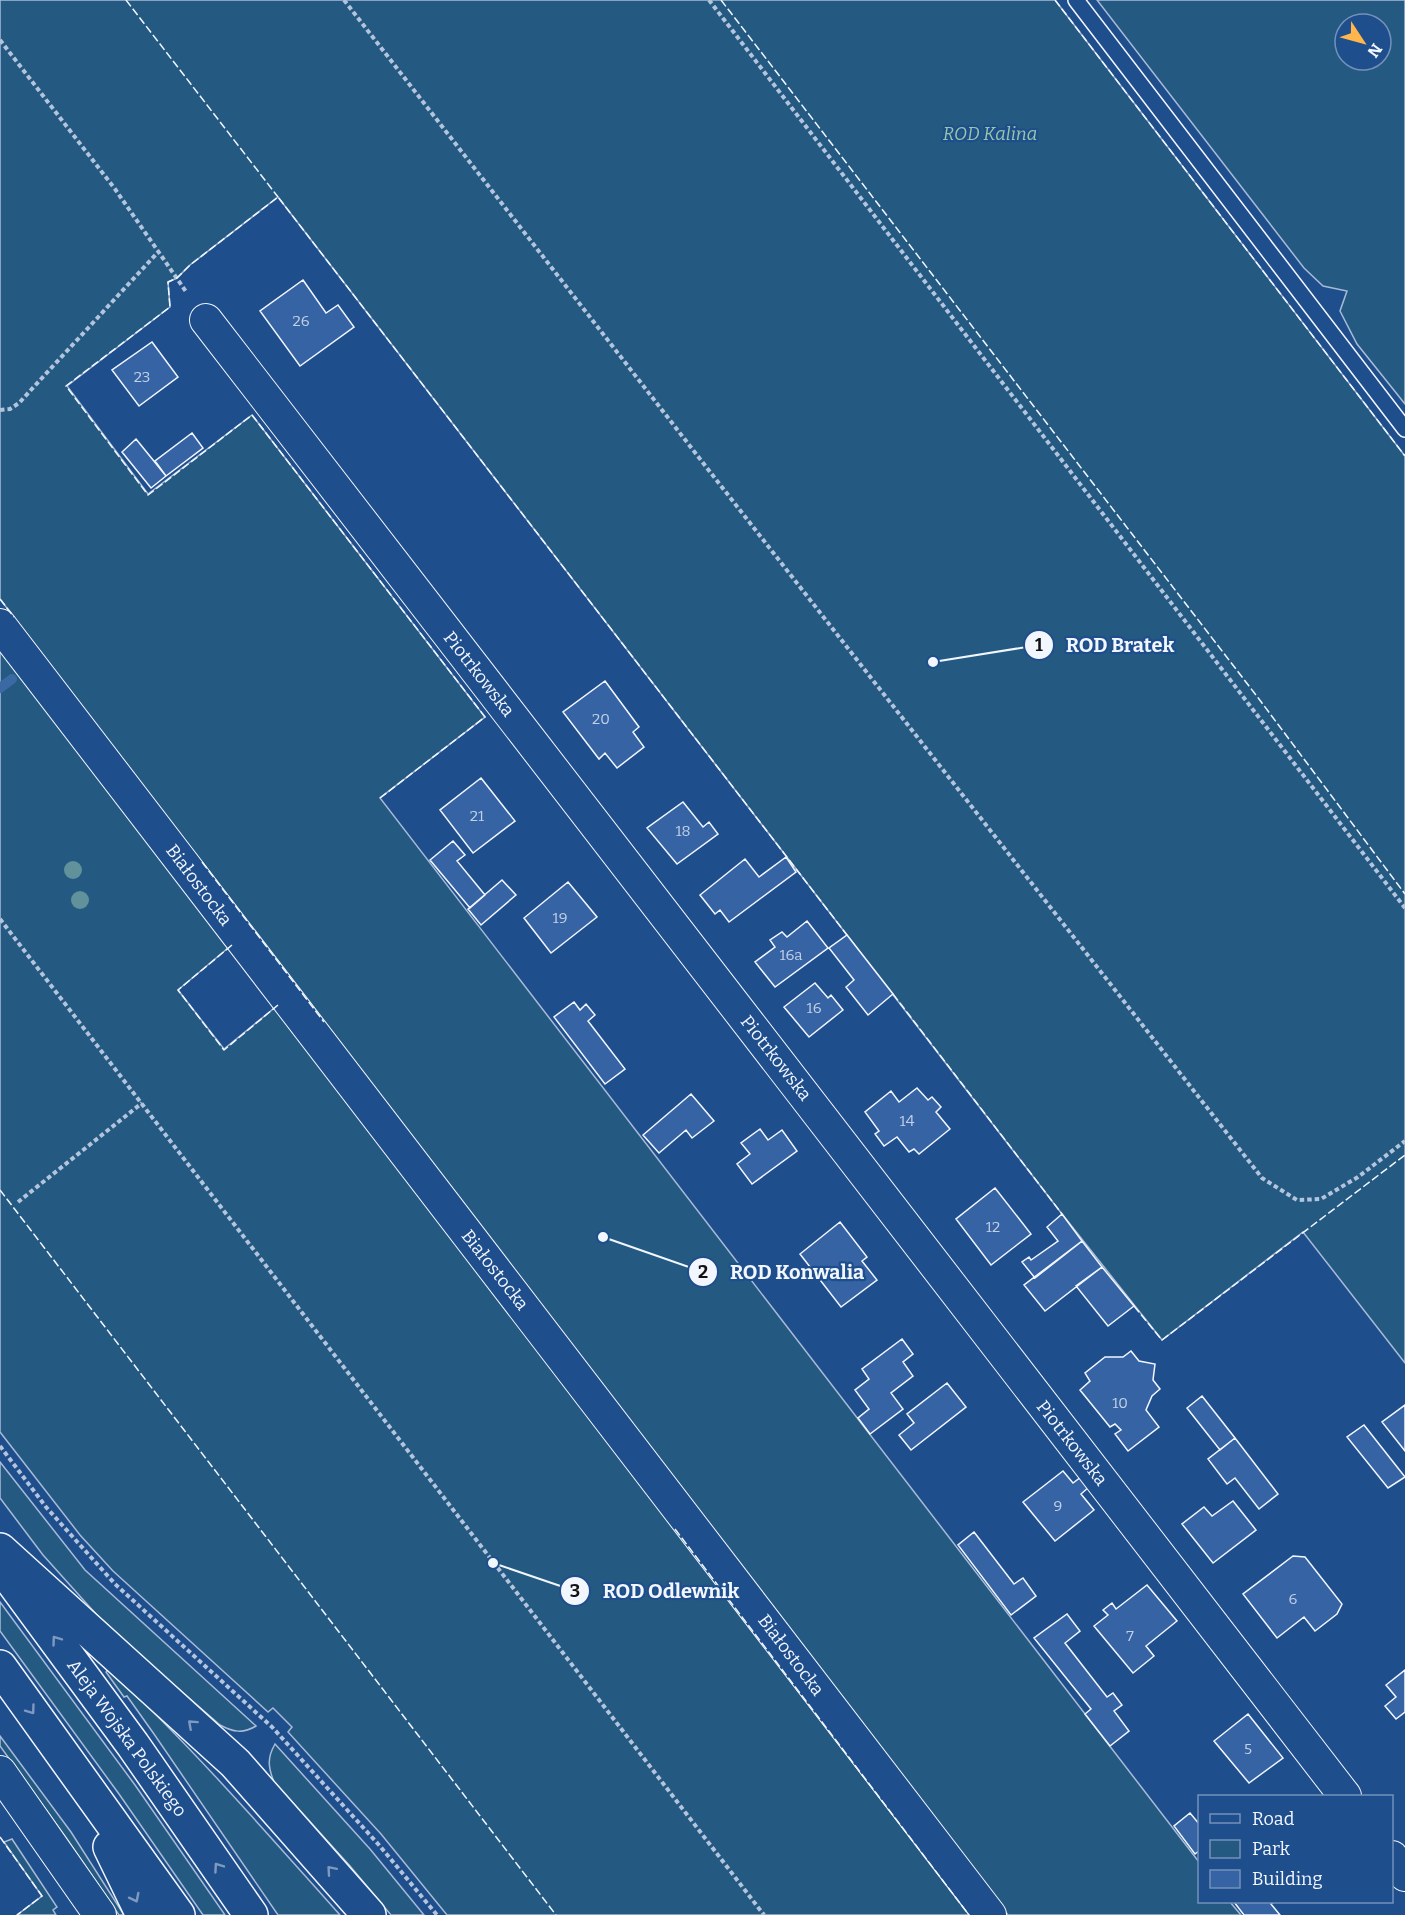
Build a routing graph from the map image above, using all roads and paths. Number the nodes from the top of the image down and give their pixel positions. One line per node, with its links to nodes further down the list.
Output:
1 (344, 0): 13 (path)
2 (709, 0): 10 (path)
3 (1076, 0): 8 (lane)
4 (0, 40): 5 (path)
5 (159, 251): 6 (path); 7 (path)
6 (206, 320): 21 (street, Piotrkowska)
7 (0, 410)
8 (1405, 429)
9 (0, 625): 31 (street, Białostocka)
10 (1405, 908)
11 (0, 919): 12 (path)
12 (142, 1103): 14 (path); 30 (path)
13 (1405, 1141)
14 (18, 1202)
15 (0, 1446): 29 (path)
16 (0, 1550): 28 (main road, one-way to 16)
17 (0, 1564): 27 (main road, Aleja Wojska Polskiego, one-way to 17)
18 (0, 1667): 19 (main road, one-way to 19)
19 (62, 1752): 25 (main road, one-way to 25); 26 (main road)
20 (0, 1772): 24 (street)
21 (1343, 1795)
22 (1393, 1858): 23 (street)
23 (1405, 1875)
24 (99, 1915)
25 (143, 1915)
26 (178, 1915)
27 (251, 1915)
28 (369, 1915)
29 (437, 1915)
30 (764, 1915)
31 (990, 1915)

